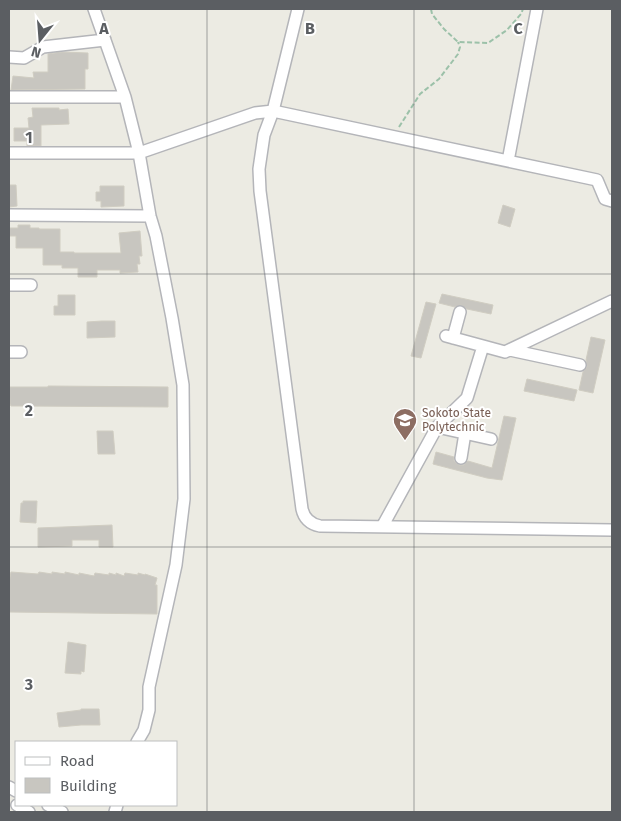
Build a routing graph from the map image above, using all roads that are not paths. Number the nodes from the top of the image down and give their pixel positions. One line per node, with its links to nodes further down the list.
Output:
1 (94, 9): 4 (street)
2 (298, 9): 8 (street)
3 (537, 9): 11 (street)
4 (105, 40): 5 (street); 7 (street)
5 (9, 57)
6 (9, 97): 7 (street)
7 (125, 97): 10 (street)
8 (273, 111): 10 (street); 11 (street); 28 (street)
9 (9, 153): 10 (street)
10 (140, 153): 14 (street)
11 (508, 161): 12 (street)
12 (612, 201)
13 (9, 215): 14 (street)
14 (150, 216): 30 (street)
15 (9, 285): 16 (street)
16 (31, 285)
17 (612, 301): 20 (street)
18 (460, 312): 19 (street)
19 (483, 346): 20 (street); 24 (street)
20 (510, 350): 23 (street)
21 (9, 352): 22 (street)
22 (21, 352)
23 (580, 365)
24 (437, 427): 25 (street); 28 (street)
25 (465, 433): 26 (street); 27 (street)
26 (491, 439)
27 (461, 458)
28 (382, 527): 29 (street)
29 (612, 530)
30 (138, 741)
31 (18, 806): 33 (street)
32 (50, 806): 34 (street)
33 (29, 812)
34 (62, 812)

